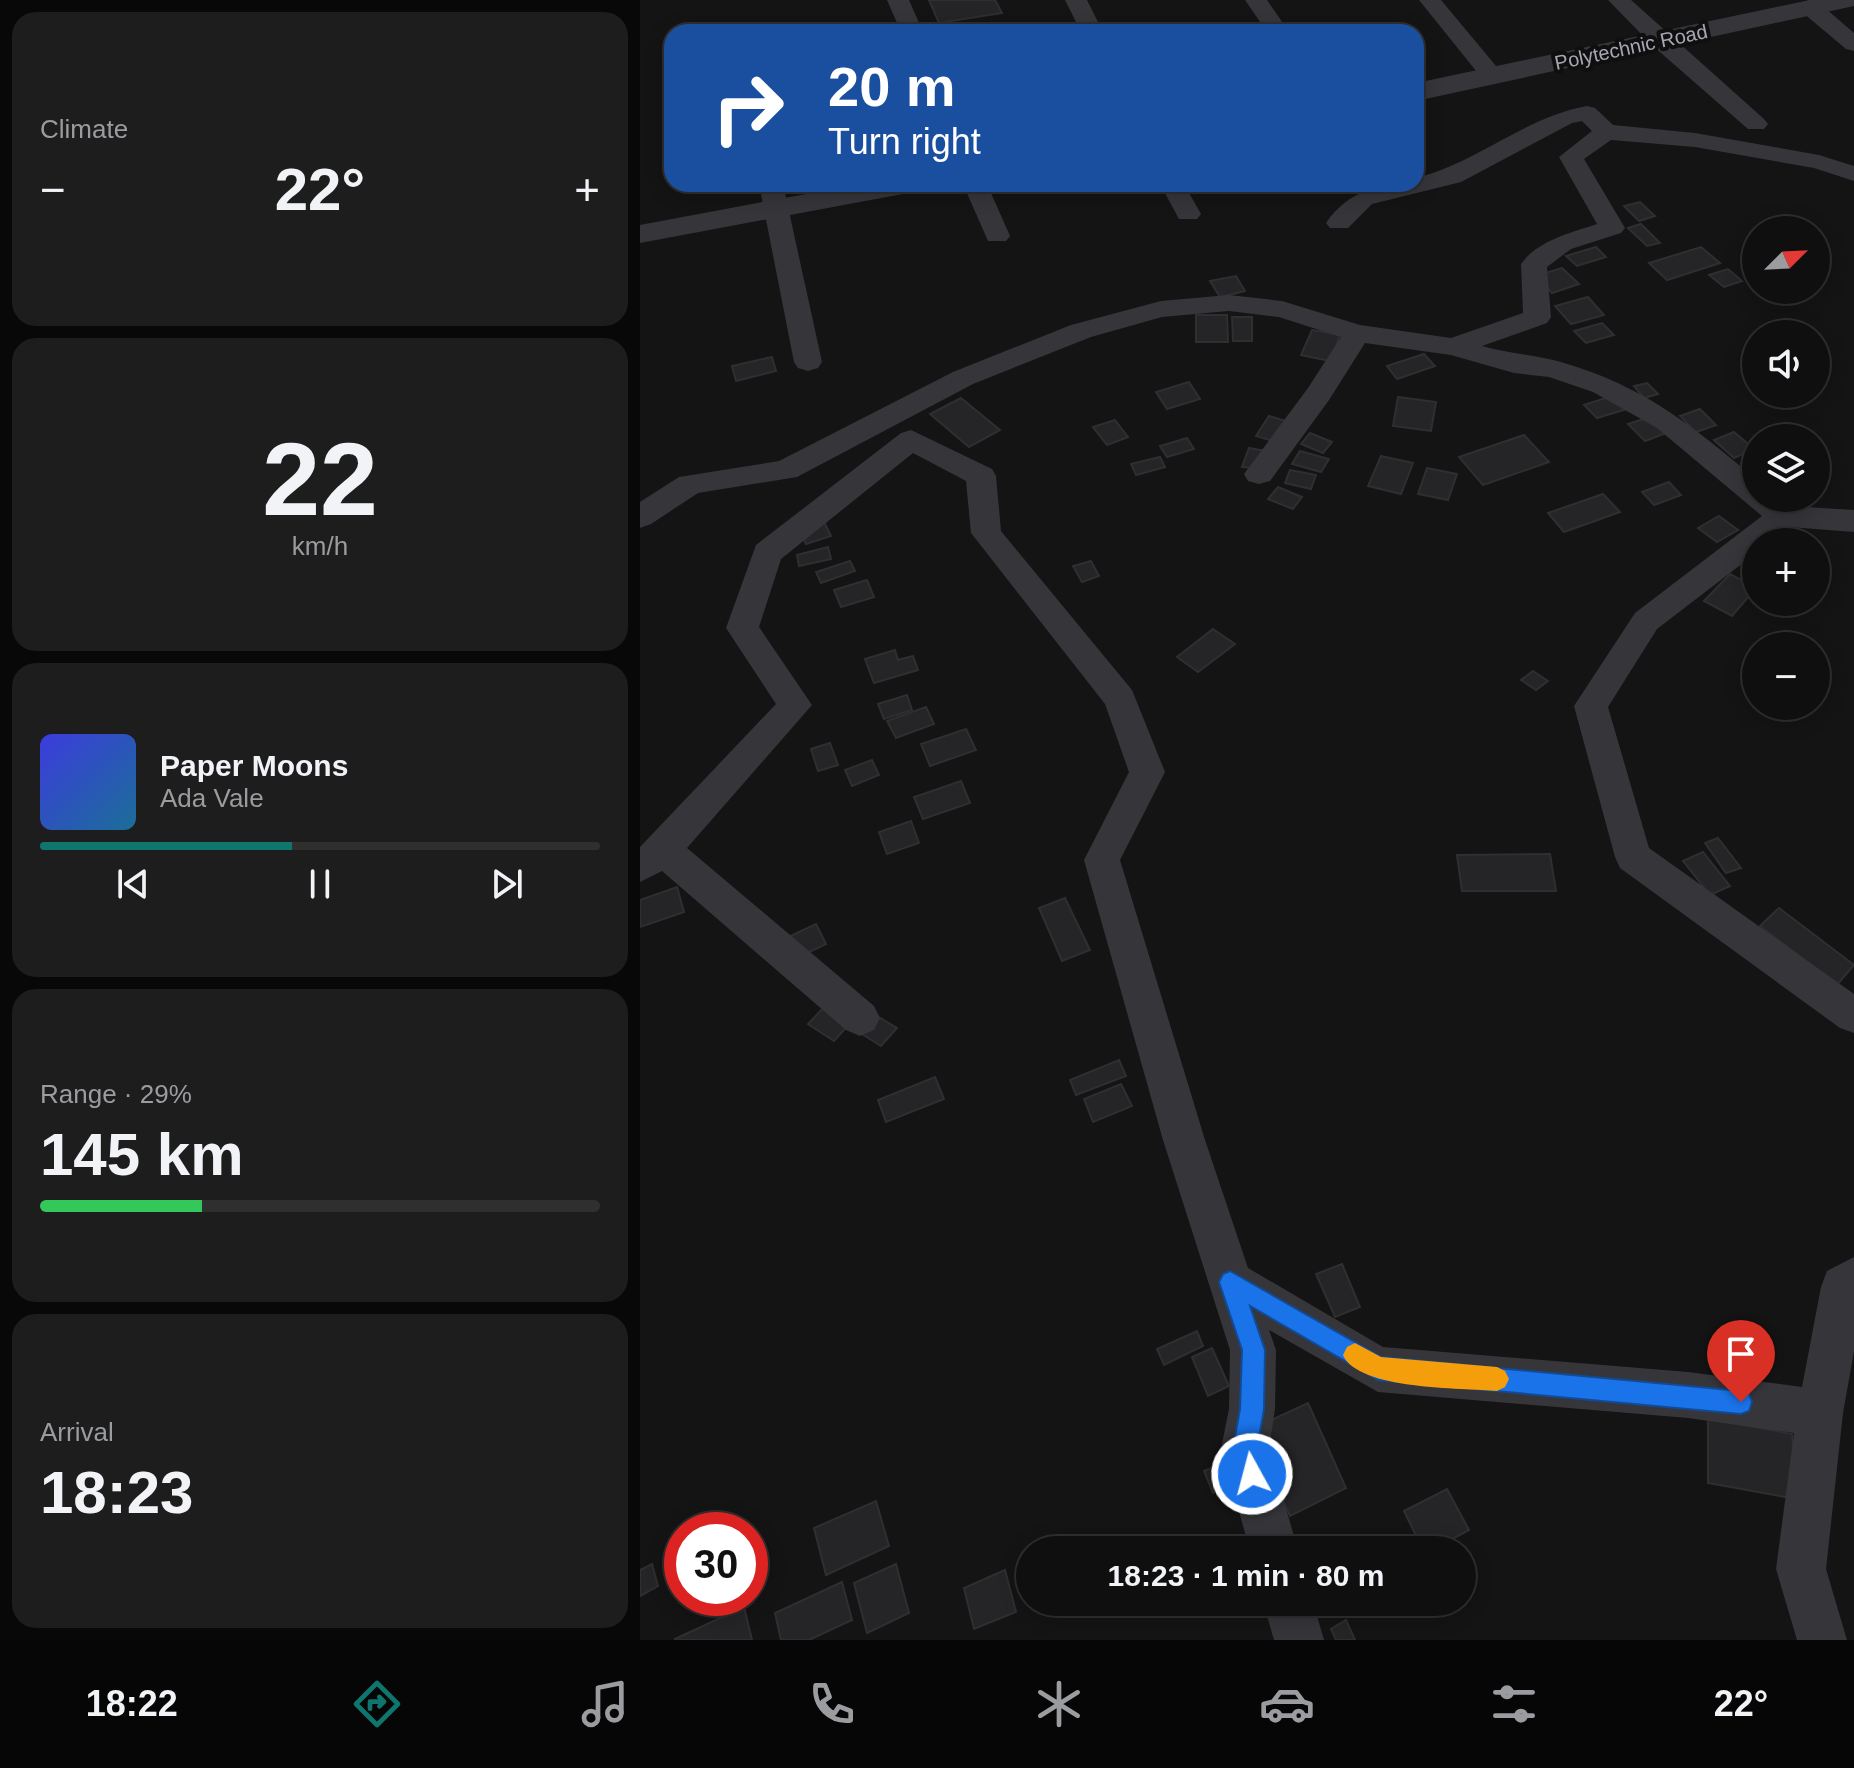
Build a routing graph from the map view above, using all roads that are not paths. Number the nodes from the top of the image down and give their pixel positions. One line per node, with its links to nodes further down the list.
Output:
1 (898, 0): 8 (street)
2 (1076, 0): 9 (street)
3 (1256, 0): 10 (street)
4 (1430, 0): 13 (street)
5 (1619, 0): 11 (street)
6 (1847, 0): 7 (street, Polytechnic Road)
7 (1810, 7): 11 (street, Polytechnic Road); 12 (street)
8 (908, 24)
9 (1088, 24)
10 (1272, 24)
11 (1661, 41): 13 (street, Polytechnic Road); 15 (street)
12 (1854, 44)
13 (1493, 77): 14 (street, Polytechnic Road)
14 (1424, 90)
15 (1756, 124)
16 (1606, 132): 17 (street); 18 (street); 29 (street)
17 (1854, 174)
18 (1424, 184)
19 (826, 192): 23 (street)
20 (978, 192): 27 (street)
21 (1176, 192): 24 (street)
22 (1391, 192): 25 (street)
23 (774, 197): 26 (street); 30 (street)
24 (1188, 214)
25 (1339, 223)
26 (640, 234)
27 (997, 236)
28 (1357, 333): 29 (street); 31 (street); 32 (street)
29 (1453, 347): 33 (street)
30 (808, 362)
31 (908, 423): 36 (street); 38 (street); 42 (street)
32 (1259, 474)
33 (1742, 483)
34 (1757, 512): 39 (street)
35 (1810, 512): 37 (street)
36 (640, 517)
37 (1854, 521)
38 (652, 858): 40 (street)
39 (1854, 1016)
40 (860, 1018)
41 (1854, 1279): 43 (street)
42 (1230, 1282): 43 (street); 44 (street)
43 (1820, 1413): 47 (street)
44 (1270, 1536)
45 (1292, 1616): 46 (street)
46 (1299, 1640)
47 (1822, 1640)

